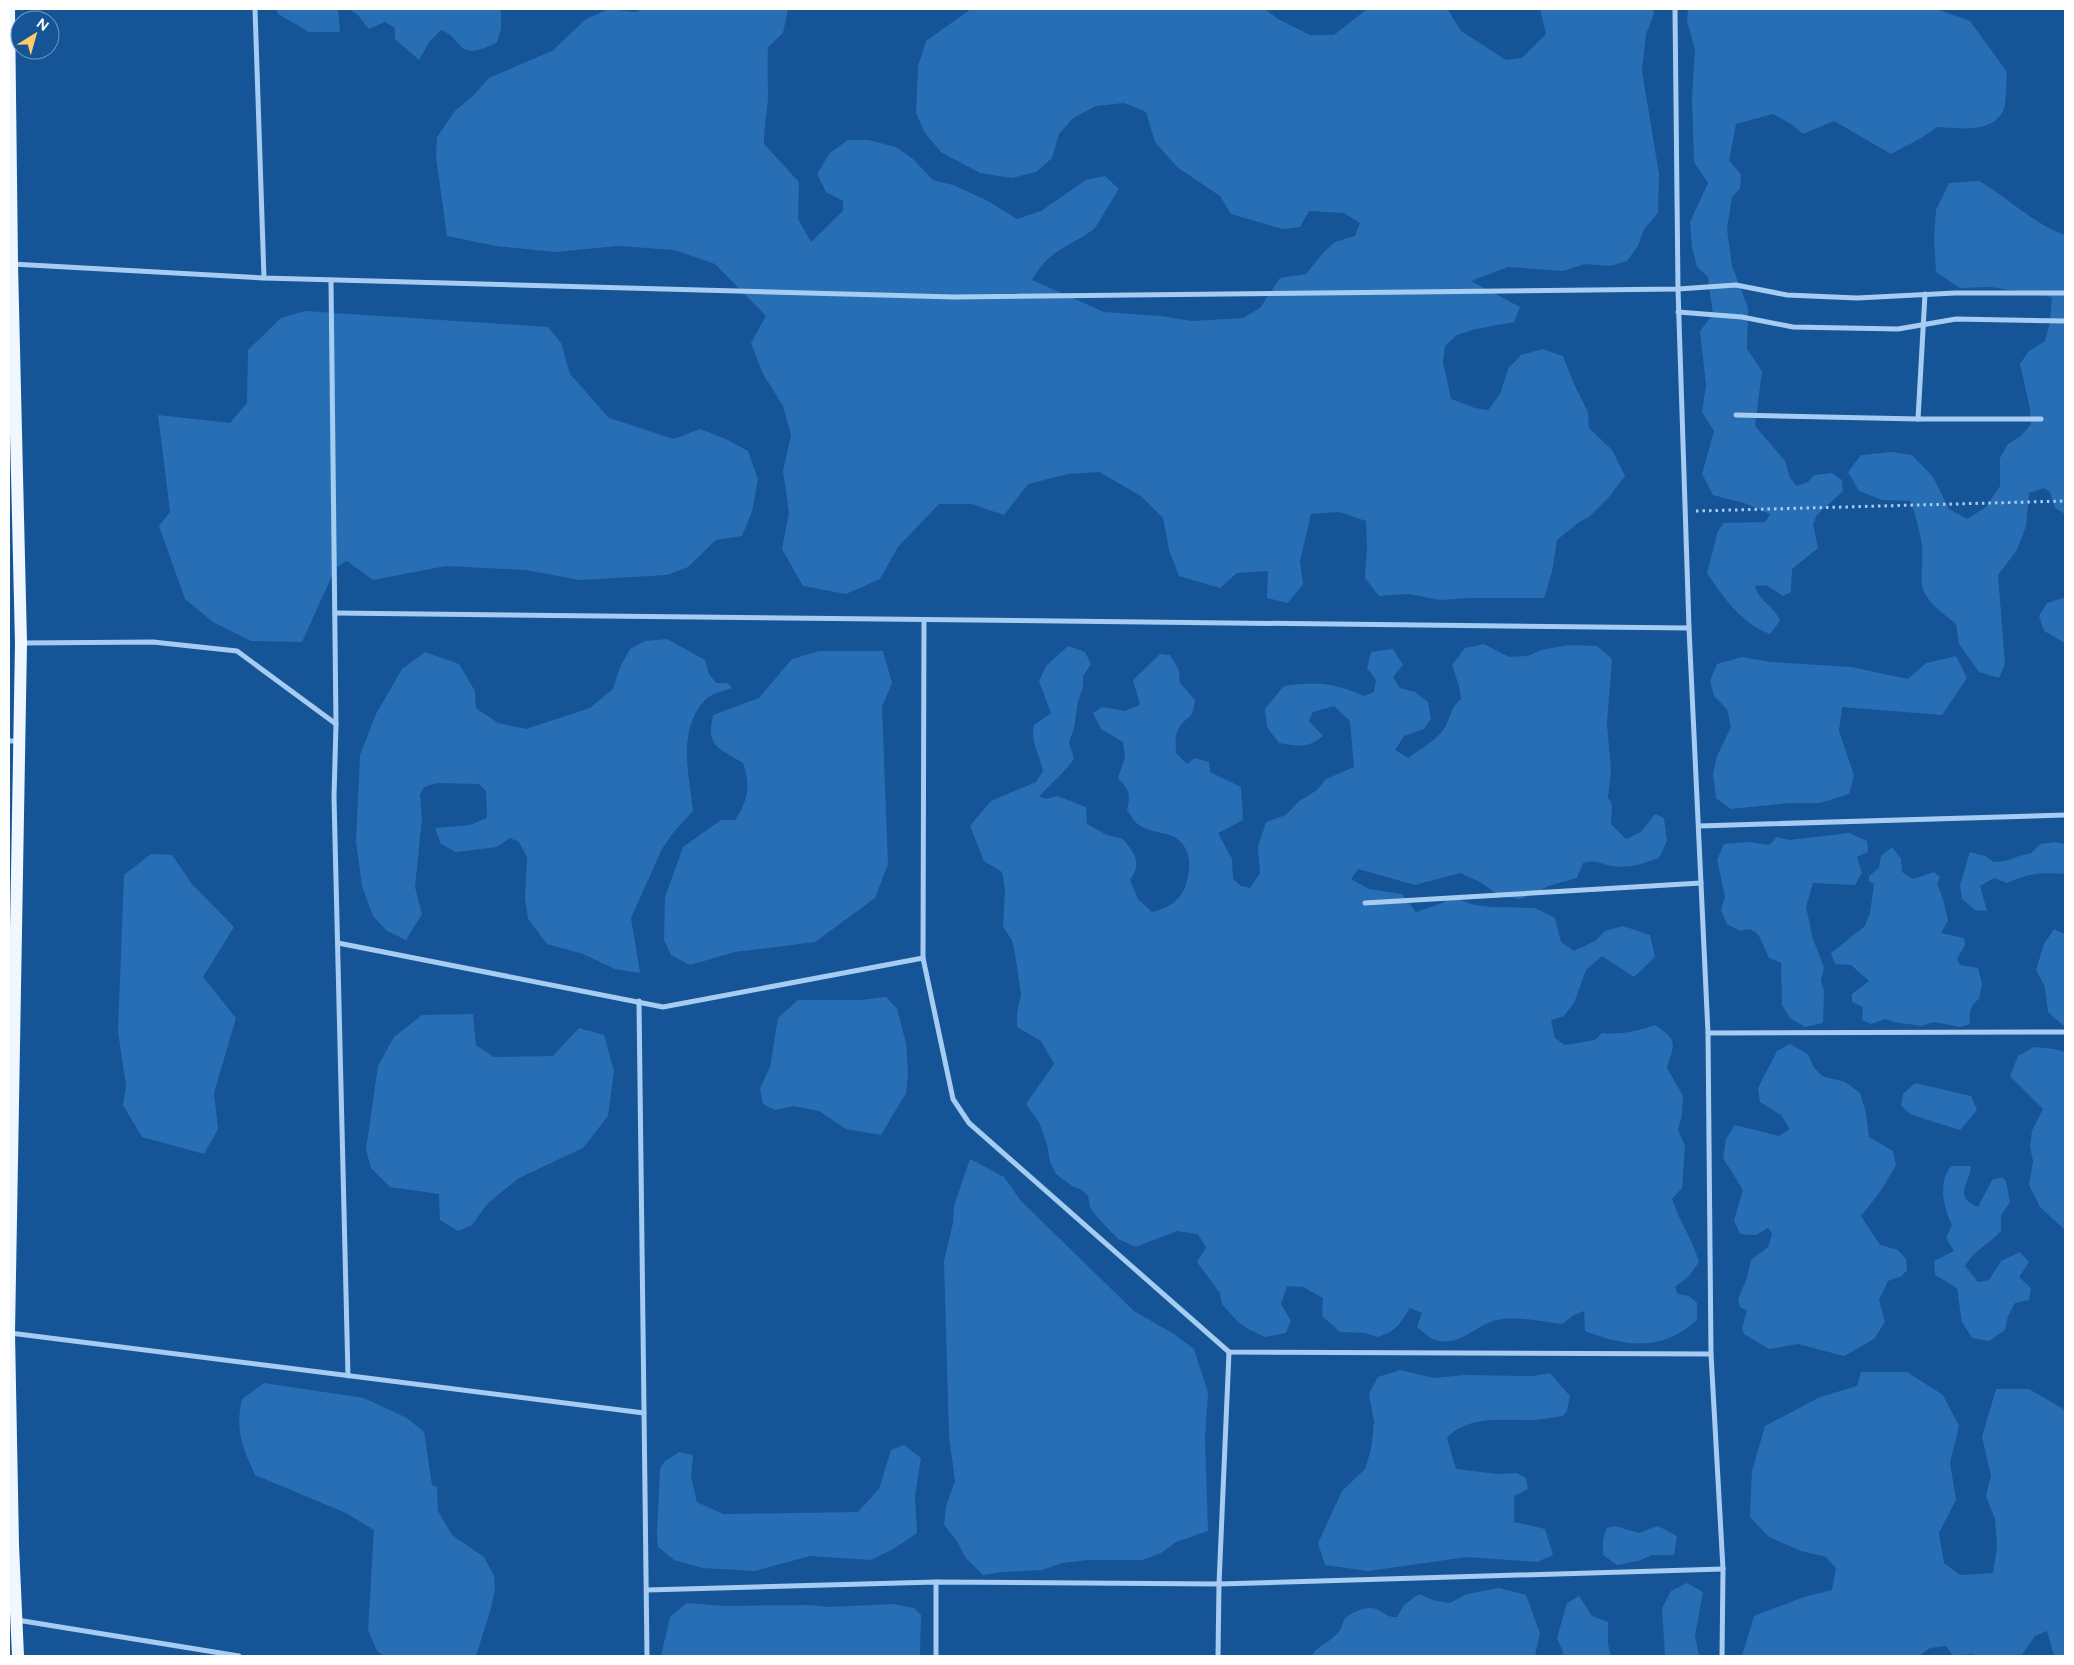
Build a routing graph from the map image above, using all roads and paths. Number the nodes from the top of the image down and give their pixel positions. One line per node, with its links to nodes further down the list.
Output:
1 (10, 9): 4 (main road)
2 (255, 9): 5 (street)
3 (1675, 9): 7 (street)
4 (11, 264): 5 (street); 21 (main road)
5 (264, 278): 6 (street)
6 (331, 280): 7 (street); 18 (street)
7 (1678, 289): 9 (street); 10 (street)
8 (2065, 293): 9 (street)
9 (1924, 294): 12 (street)
10 (1678, 312): 12 (street); 17 (street)
11 (2065, 321): 12 (street)
12 (1923, 325): 14 (street)
13 (1736, 415): 14 (street)
14 (1918, 419): 15 (street)
15 (2041, 419)
16 (2065, 501): 17 (path)
17 (1685, 511): 20 (street)
18 (335, 613): 19 (street); 22 (street)
19 (924, 620): 20 (street); 29 (street)
20 (1689, 628): 25 (street)
21 (22, 643): 22 (street); 23 (main road)
22 (336, 724): 28 (street)
23 (14, 741): 33 (main road)
24 (2065, 815): 25 (street)
25 (1699, 826): 26 (street)
26 (1701, 884): 27 (street); 32 (street)
27 (1365, 903)
28 (338, 943): 30 (street); 37 (street)
29 (923, 958): 30 (street); 35 (street)
30 (639, 1001): 38 (street)
31 (2065, 1032): 32 (street)
32 (1708, 1033): 36 (street)
33 (10, 1147): 34 (main road)
34 (9, 1333): 37 (street); 39 (main road)
35 (1229, 1352): 36 (street); 42 (street)
36 (1711, 1354): 40 (street)
37 (348, 1376): 38 (street)
38 (644, 1413): 43 (street)
39 (11, 1544): 44 (main road)
40 (1723, 1569): 42 (street); 50 (street)
41 (936, 1582): 42 (street); 43 (street); 48 (street)
42 (1219, 1584): 49 (street)
43 (647, 1590): 47 (street)
44 (17, 1620): 45 (main road); 46 (street)
45 (18, 1656)
46 (239, 1656)
47 (647, 1656)
48 (936, 1656)
49 (1218, 1656)
50 (1722, 1656)

